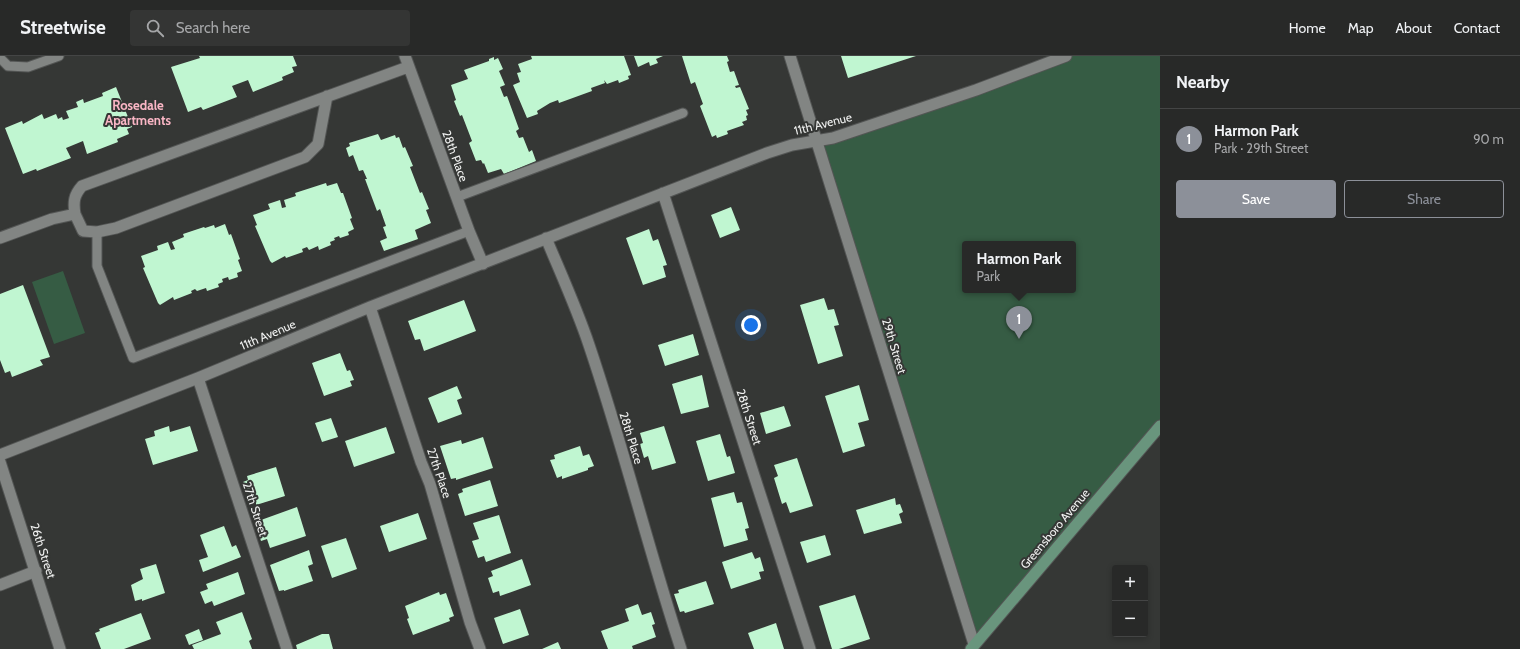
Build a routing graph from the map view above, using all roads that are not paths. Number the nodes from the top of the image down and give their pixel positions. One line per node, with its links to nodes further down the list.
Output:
1 (59, 56): 4 (lane)
2 (790, 56): 8 (street, 29th Street)
3 (1066, 56): 8 (street, 11th Avenue)
4 (0, 58)
5 (407, 61): 6 (street); 10 (street, 28th Place)
6 (327, 96): 11 (street); 13 (street)
7 (683, 113): 10 (lane)
8 (816, 140): 9 (street, 11th Avenue); 24 (street, 29th Street)
9 (663, 193): 15 (street, 11th Avenue); 29 (street, 28th Street)
10 (457, 197): 12 (street, 28th Place)
11 (75, 214): 13 (street); 14 (street)
12 (469, 231): 13 (lane); 16 (street, 28th Place)
13 (97, 232)
14 (0, 238)
15 (546, 238): 16 (street, 11th Avenue); 28 (street, 28th Place)
16 (483, 264): 17 (street, 11th Avenue)
17 (370, 307): 18 (street, 11th Avenue); 27 (street, 27th Place)
18 (198, 378): 20 (street, 11th Avenue); 26 (street, 27th Street)
19 (1160, 426): 24 (main road, Greensboro Avenue)
20 (0, 455)
21 (0, 462): 22 (street, 26th Street)
22 (36, 571): 23 (street); 25 (street, 26th Street)
23 (0, 585)
24 (972, 647)
25 (60, 649)
26 (287, 649)
27 (480, 649)
28 (681, 649)
29 (810, 649)

